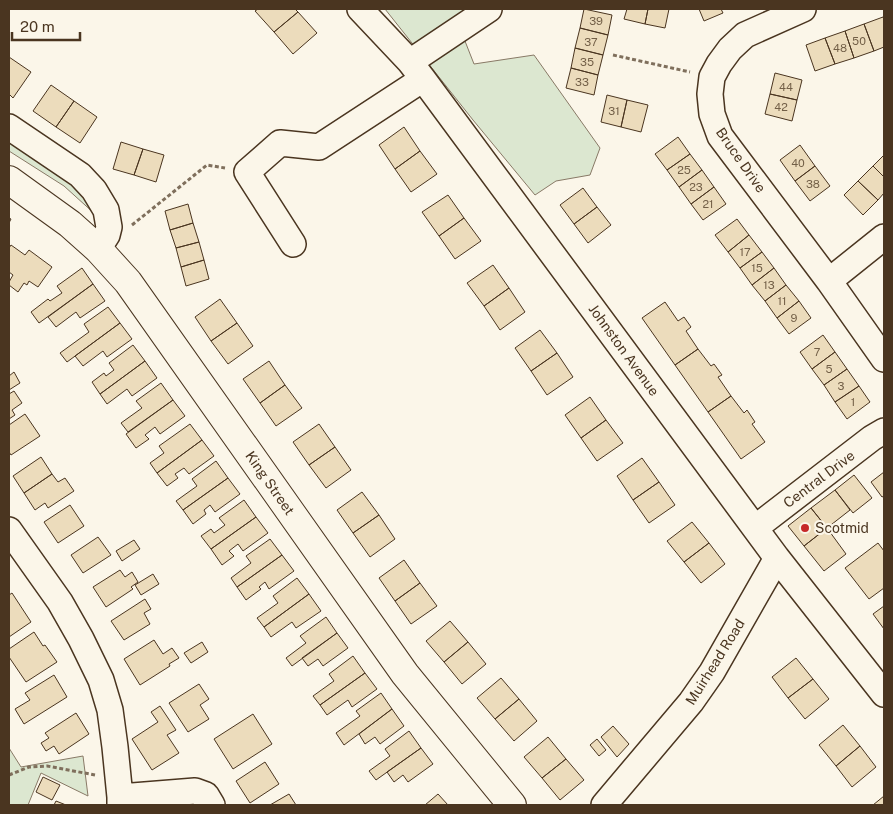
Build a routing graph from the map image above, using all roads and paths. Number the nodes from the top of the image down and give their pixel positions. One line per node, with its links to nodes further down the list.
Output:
1 (360, 9): 5 (street, Johnston Avenue)
2 (489, 9): 5 (street)
3 (803, 9): 6 (street, Bruce Drive)
4 (613, 55): 6 (path)
5 (417, 71): 8 (street); 16 (street, Johnston Avenue)
6 (712, 77): 13 (street, Bruce Drive)
7 (9, 126): 11 (street)
8 (247, 172): 11 (path); 12 (street)
9 (9, 180): 11 (main road, King Street)
10 (884, 237): 13 (street)
11 (103, 238): 23 (main road, King Street)
12 (293, 244)
13 (829, 281): 14 (street, Bruce Drive)
14 (884, 359)
15 (884, 431): 16 (street, Central Drive)
16 (755, 528): 18 (street, Johnston Avenue)
17 (9, 530): 21 (street)
18 (777, 558): 19 (street, Johnston Avenue); 24 (street, Muirhead Road)
19 (884, 694)
20 (9, 775): 21 (path)
21 (119, 793): 22 (street)
22 (212, 805)
23 (512, 805)
24 (604, 805)

